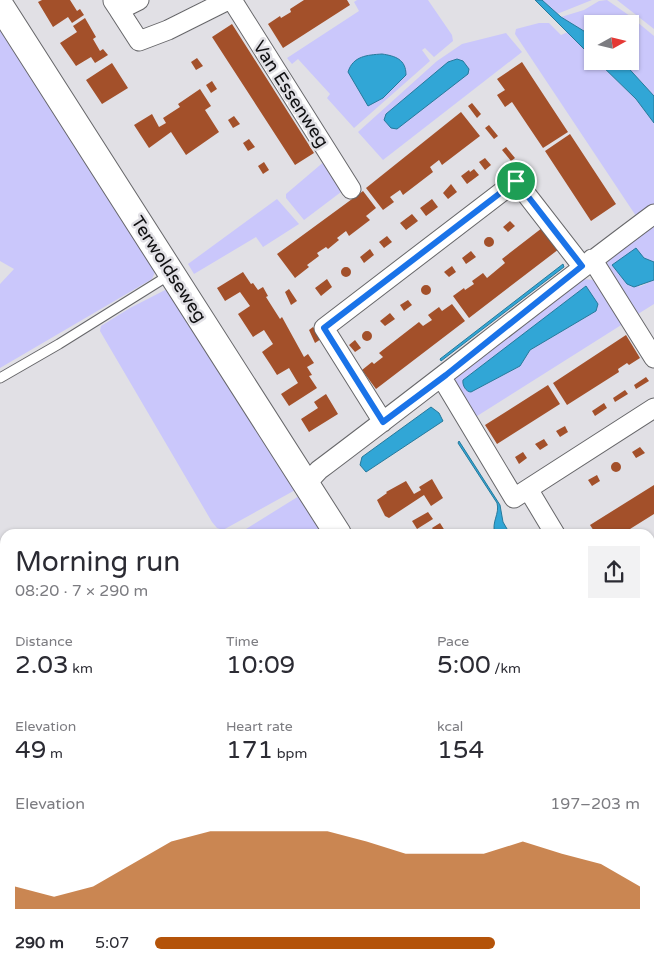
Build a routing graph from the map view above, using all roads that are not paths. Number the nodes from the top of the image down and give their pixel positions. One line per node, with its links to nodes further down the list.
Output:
1 (139, 0): 5 (street)
2 (228, 0): 5 (street)
3 (232, 0): 6 (street, Van Essenweg)
4 (0, 5): 9 (street, Terwoldseweg)
5 (116, 5)
6 (351, 189)
7 (654, 214): 8 (street)
8 (587, 263): 10 (street); 12 (street); 14 (street)
9 (172, 274): 11 (lane); 15 (street, Terwoldseweg)
10 (654, 358)
11 (0, 378)
12 (442, 378): 14 (street); 16 (street)
13 (654, 408): 16 (street)
14 (383, 422): 15 (street)
15 (306, 484): 17 (street, Terwoldseweg)
16 (528, 489): 18 (street)
17 (335, 529)
18 (552, 529)

